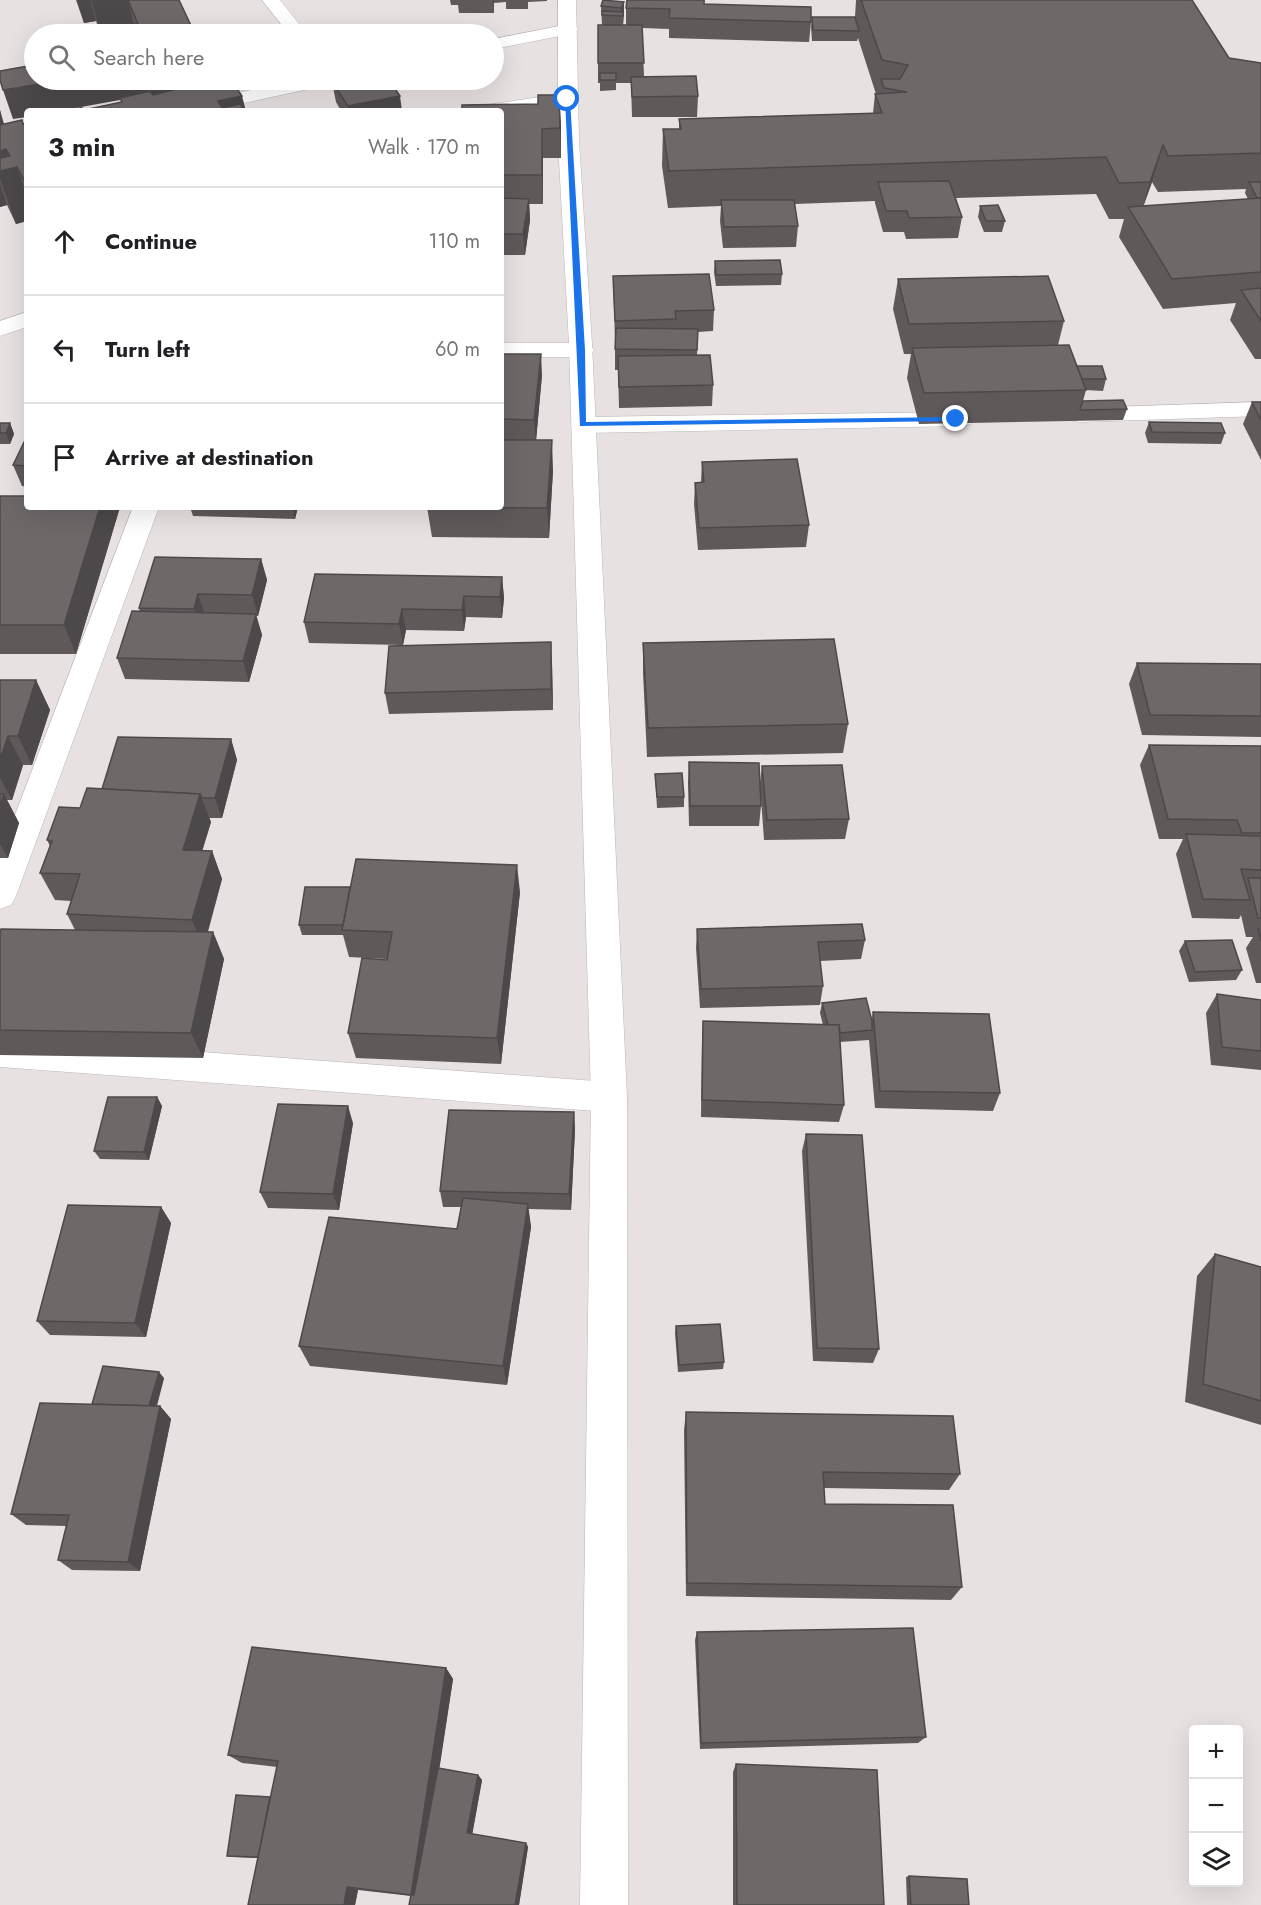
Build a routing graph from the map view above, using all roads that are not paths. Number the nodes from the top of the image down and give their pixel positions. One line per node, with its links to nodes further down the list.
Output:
1 (272, 0): 3 (street)
2 (568, 14): 4 (street); 6 (street)
3 (290, 24)
4 (504, 40)
5 (300, 90): 7 (street)
6 (567, 99): 8 (street); 12 (street)
7 (201, 108)
8 (504, 108)
9 (24, 320): 10 (street)
10 (0, 329)
11 (504, 350): 12 (street)
12 (582, 350): 16 (street)
13 (1261, 409): 14 (street)
14 (1062, 416)
15 (979, 418): 16 (street)
16 (583, 425): 20 (street)
17 (145, 510): 18 (street)
18 (0, 896)
19 (0, 1052): 20 (street)
20 (609, 1097): 21 (street)
21 (604, 1905)

